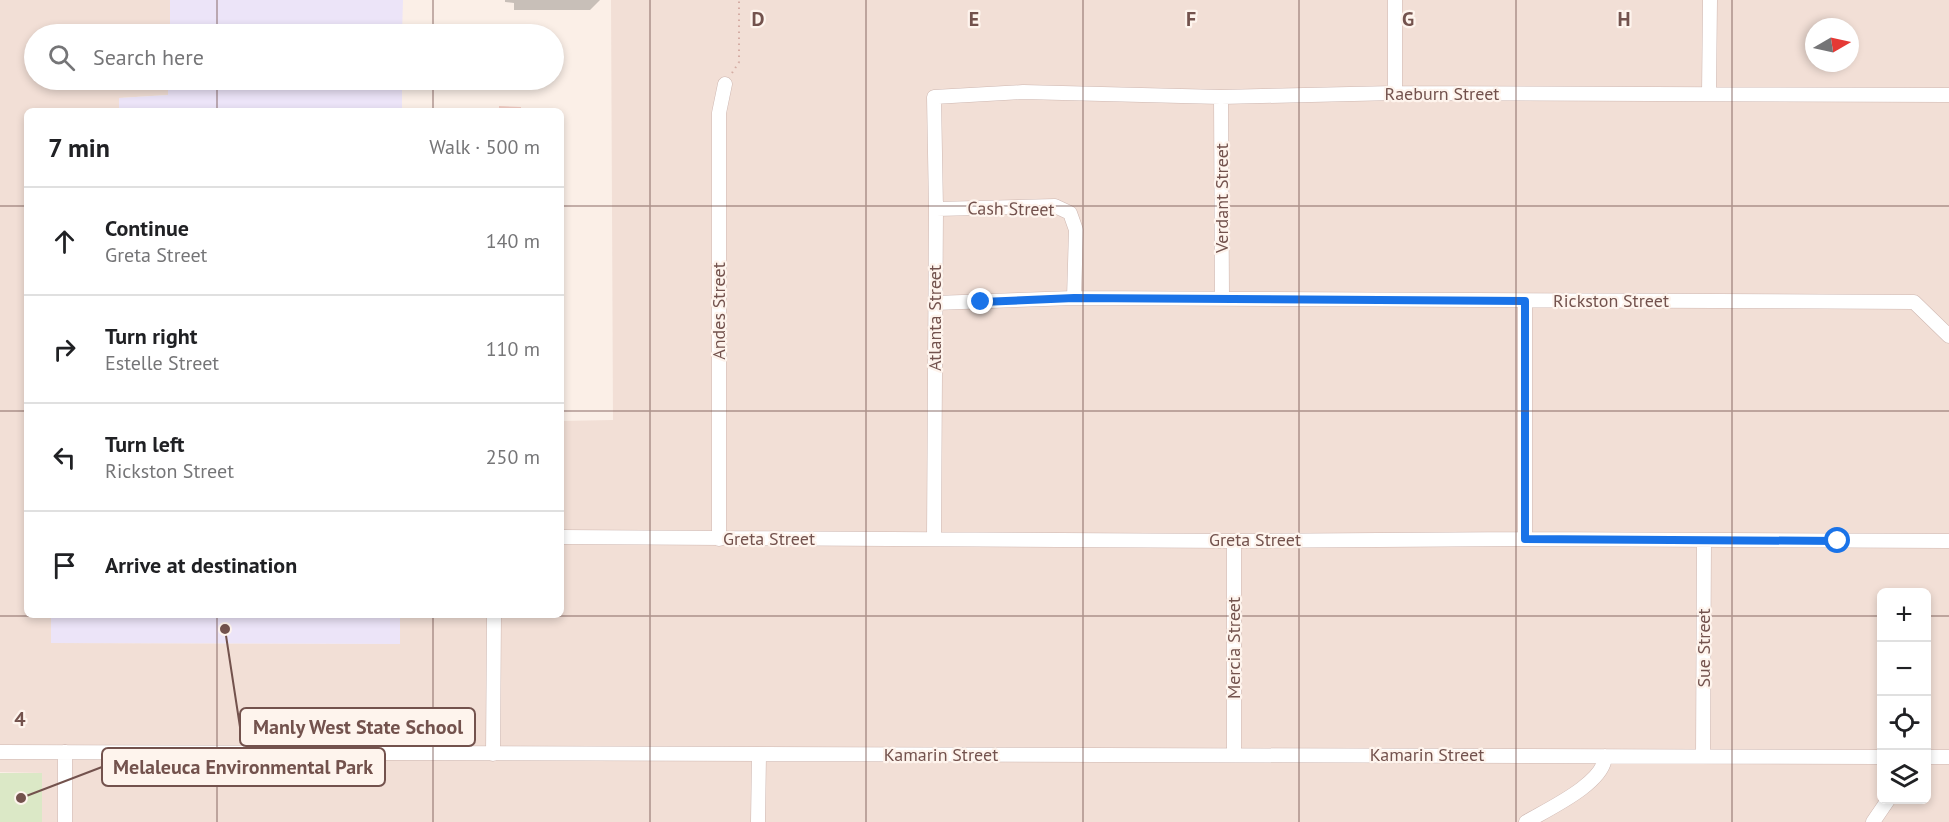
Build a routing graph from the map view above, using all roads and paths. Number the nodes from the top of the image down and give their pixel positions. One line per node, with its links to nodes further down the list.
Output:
1 (739, 0): 4 (path)
2 (1395, 0): 5 (street)
3 (1710, 0): 6 (street)
4 (725, 84): 18 (street, Andes Street)
5 (1395, 93): 6 (street, Raeburn Street); 9 (street, Raeburn Street)
6 (1709, 94): 7 (street, Raeburn Street)
7 (1949, 95)
8 (934, 97): 9 (street, Raeburn Street); 10 (street, Atlanta Street)
9 (1221, 97): 12 (street, Verdant Street)
10 (936, 209): 11 (street, Cash Street); 14 (street, Atlanta Street)
11 (1074, 298): 12 (street, Rickston Street); 14 (street, Rickston Street)
12 (1222, 298): 13 (street, Rickston Street)
13 (1525, 301): 15 (street, Rickston Street); 19 (street)
14 (935, 303): 17 (street, Atlanta Street)
15 (1949, 336)
16 (564, 537): 18 (street, Greta Street)
17 (934, 538): 18 (street, Greta Street); 21 (street, Greta Street)
18 (719, 539)
19 (1525, 539): 20 (street, Greta Street); 21 (street, Greta Street)
20 (1704, 540): 22 (street, Greta Street); 30 (street, Sue Street)
21 (1234, 541): 28 (street, Mercia Street)
22 (1949, 541)
23 (494, 618): 26 (street)
24 (0, 752): 25 (street, Kamarin Street)
25 (64, 752): 26 (street, Kamarin Street); 35 (street)
26 (494, 754): 27 (street, Kamarin Street)
27 (759, 754): 28 (street, Kamarin Street); 36 (street)
28 (1234, 755): 29 (street, Kamarin Street)
29 (1605, 756): 30 (street, Kamarin Street); 37 (street)
30 (1703, 756): 31 (street, Kamarin Street)
31 (1877, 757)
32 (1931, 757): 33 (street)
33 (1949, 757)
34 (1885, 804): 38 (street)
35 (65, 822)
36 (758, 822)
37 (1526, 822)
38 (1873, 822)

